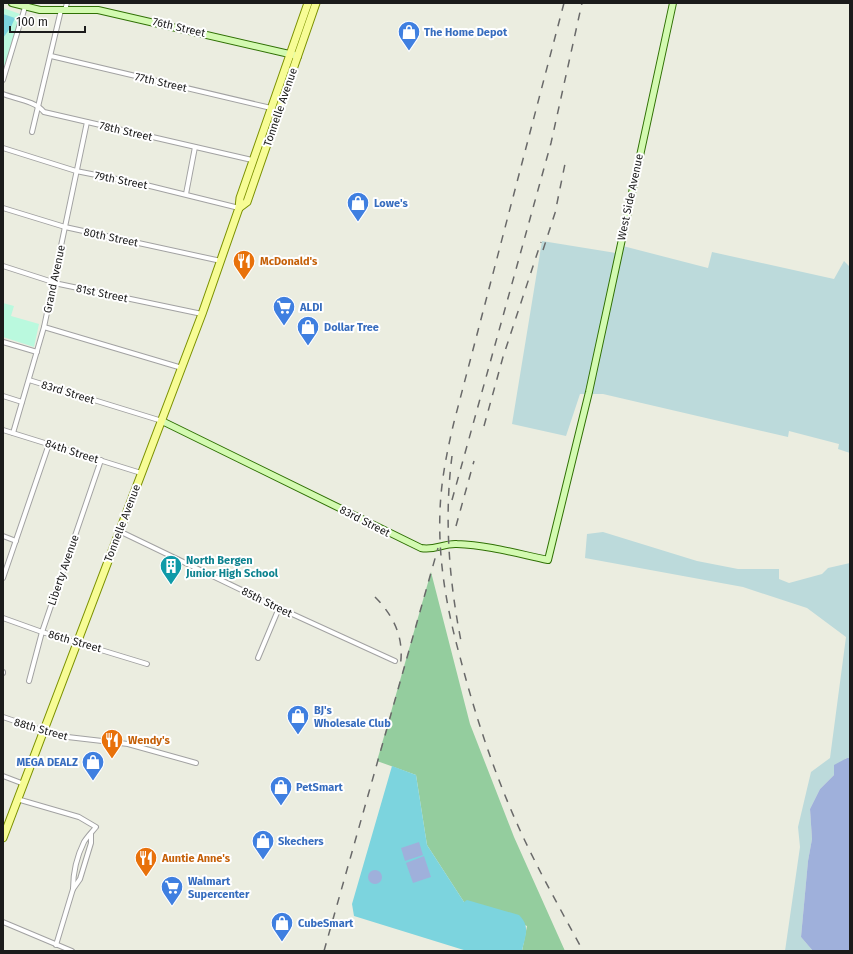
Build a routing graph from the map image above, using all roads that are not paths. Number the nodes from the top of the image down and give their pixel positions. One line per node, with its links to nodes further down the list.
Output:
1 (12, 3): 8 (street, 76th Street)
2 (67, 3): 9 (street)
3 (99, 3): 10 (street)
4 (308, 3): 11 (main road, Tonnelle Avenue)
5 (316, 3): 13 (main road, Tonnelle Avenue)
6 (673, 3): 37 (street, West Side Avenue)
7 (33, 6): 8 (street, 76th Street); 9 (street, 76th Street)
8 (25, 7): 14 (street)
9 (63, 10): 10 (street, 76th Street); 12 (street)
10 (98, 10): 11 (street, 76th Street)
11 (290, 53): 13 (street, 76th Street); 17 (main road, Tonnelle Avenue)
12 (51, 56): 16 (street); 17 (street, 77th Street)
13 (298, 56): 26 (main road, Tonnelle Avenue)
14 (3, 80)
15 (3, 94): 16 (street, 78th Street)
16 (40, 107): 18 (street, 78th Street); 19 (street)
17 (270, 108): 22 (main road, Tonnelle Avenue)
18 (87, 122): 20 (street, 78th Street); 23 (street, Grand Avenue)
19 (32, 132)
20 (195, 147): 22 (street, 78th Street); 24 (street)
21 (3, 148): 23 (street, 79th Street)
22 (252, 160): 26 (main road, Tonnelle Avenue)
23 (76, 171): 24 (street, 79th Street); 27 (street, Grand Avenue)
24 (186, 194): 26 (street, 79th Street)
25 (3, 208): 27 (street, 80th Street)
26 (239, 208): 28 (main road, Tonnelle Avenue)
27 (65, 227): 28 (street, 80th Street); 30 (street, Grand Avenue)
28 (221, 261): 31 (main road, Tonnelle Avenue)
29 (3, 266): 30 (street, 81st Street)
30 (54, 282): 31 (street, 81st Street); 32 (street, Grand Avenue)
31 (202, 314): 35 (main road, Tonnelle Avenue)
32 (44, 327): 34 (street, Grand Avenue); 35 (street)
33 (3, 342): 34 (street)
34 (37, 352): 36 (street, Grand Avenue)
35 (182, 368): 40 (main road, Tonnelle Avenue)
36 (29, 380): 39 (street, Grand Avenue); 40 (street, 83rd Street)
37 (589, 392): 40 (street, 83rd Street)
38 (3, 396): 39 (street)
39 (22, 402): 42 (street, Grand Avenue)
40 (162, 421): 45 (main road, Tonnelle Avenue)
41 (3, 430): 42 (street, 84th Street)
42 (13, 433): 43 (street, 84th Street)
43 (49, 444): 44 (street, 84th Street); 48 (street)
44 (100, 460): 45 (street, 84th Street); 52 (street, Liberty Avenue)
45 (141, 473): 46 (main road, Tonnelle Avenue)
46 (119, 531): 50 (street, 85th Street); 53 (main road, Tonnelle Avenue)
47 (3, 536): 48 (street)
48 (16, 541): 49 (street)
49 (3, 578)
50 (279, 608): 54 (street); 55 (street, 85th Street)
51 (3, 618): 52 (street, 86th Street)
52 (42, 632): 53 (street, 86th Street); 57 (street, Liberty Avenue)
53 (77, 643): 56 (street, 86th Street); 59 (main road, Tonnelle Avenue)
54 (258, 658)
55 (395, 660)
56 (147, 664)
57 (29, 681)
58 (3, 717): 59 (street, 88th Street)
59 (44, 732): 60 (street, 88th Street); 62 (main road, Tonnelle Avenue)
60 (196, 763)
61 (3, 776): 62 (street)
62 (24, 784): 63 (main road, Tonnelle Avenue)
63 (18, 799): 64 (street); 65 (main road, Tonnelle Avenue)
64 (91, 834): 66 (street); 66 (street)
65 (3, 838)
66 (73, 889): 68 (street)
67 (3, 922): 68 (street)
68 (56, 945): 69 (street)
69 (72, 951)

